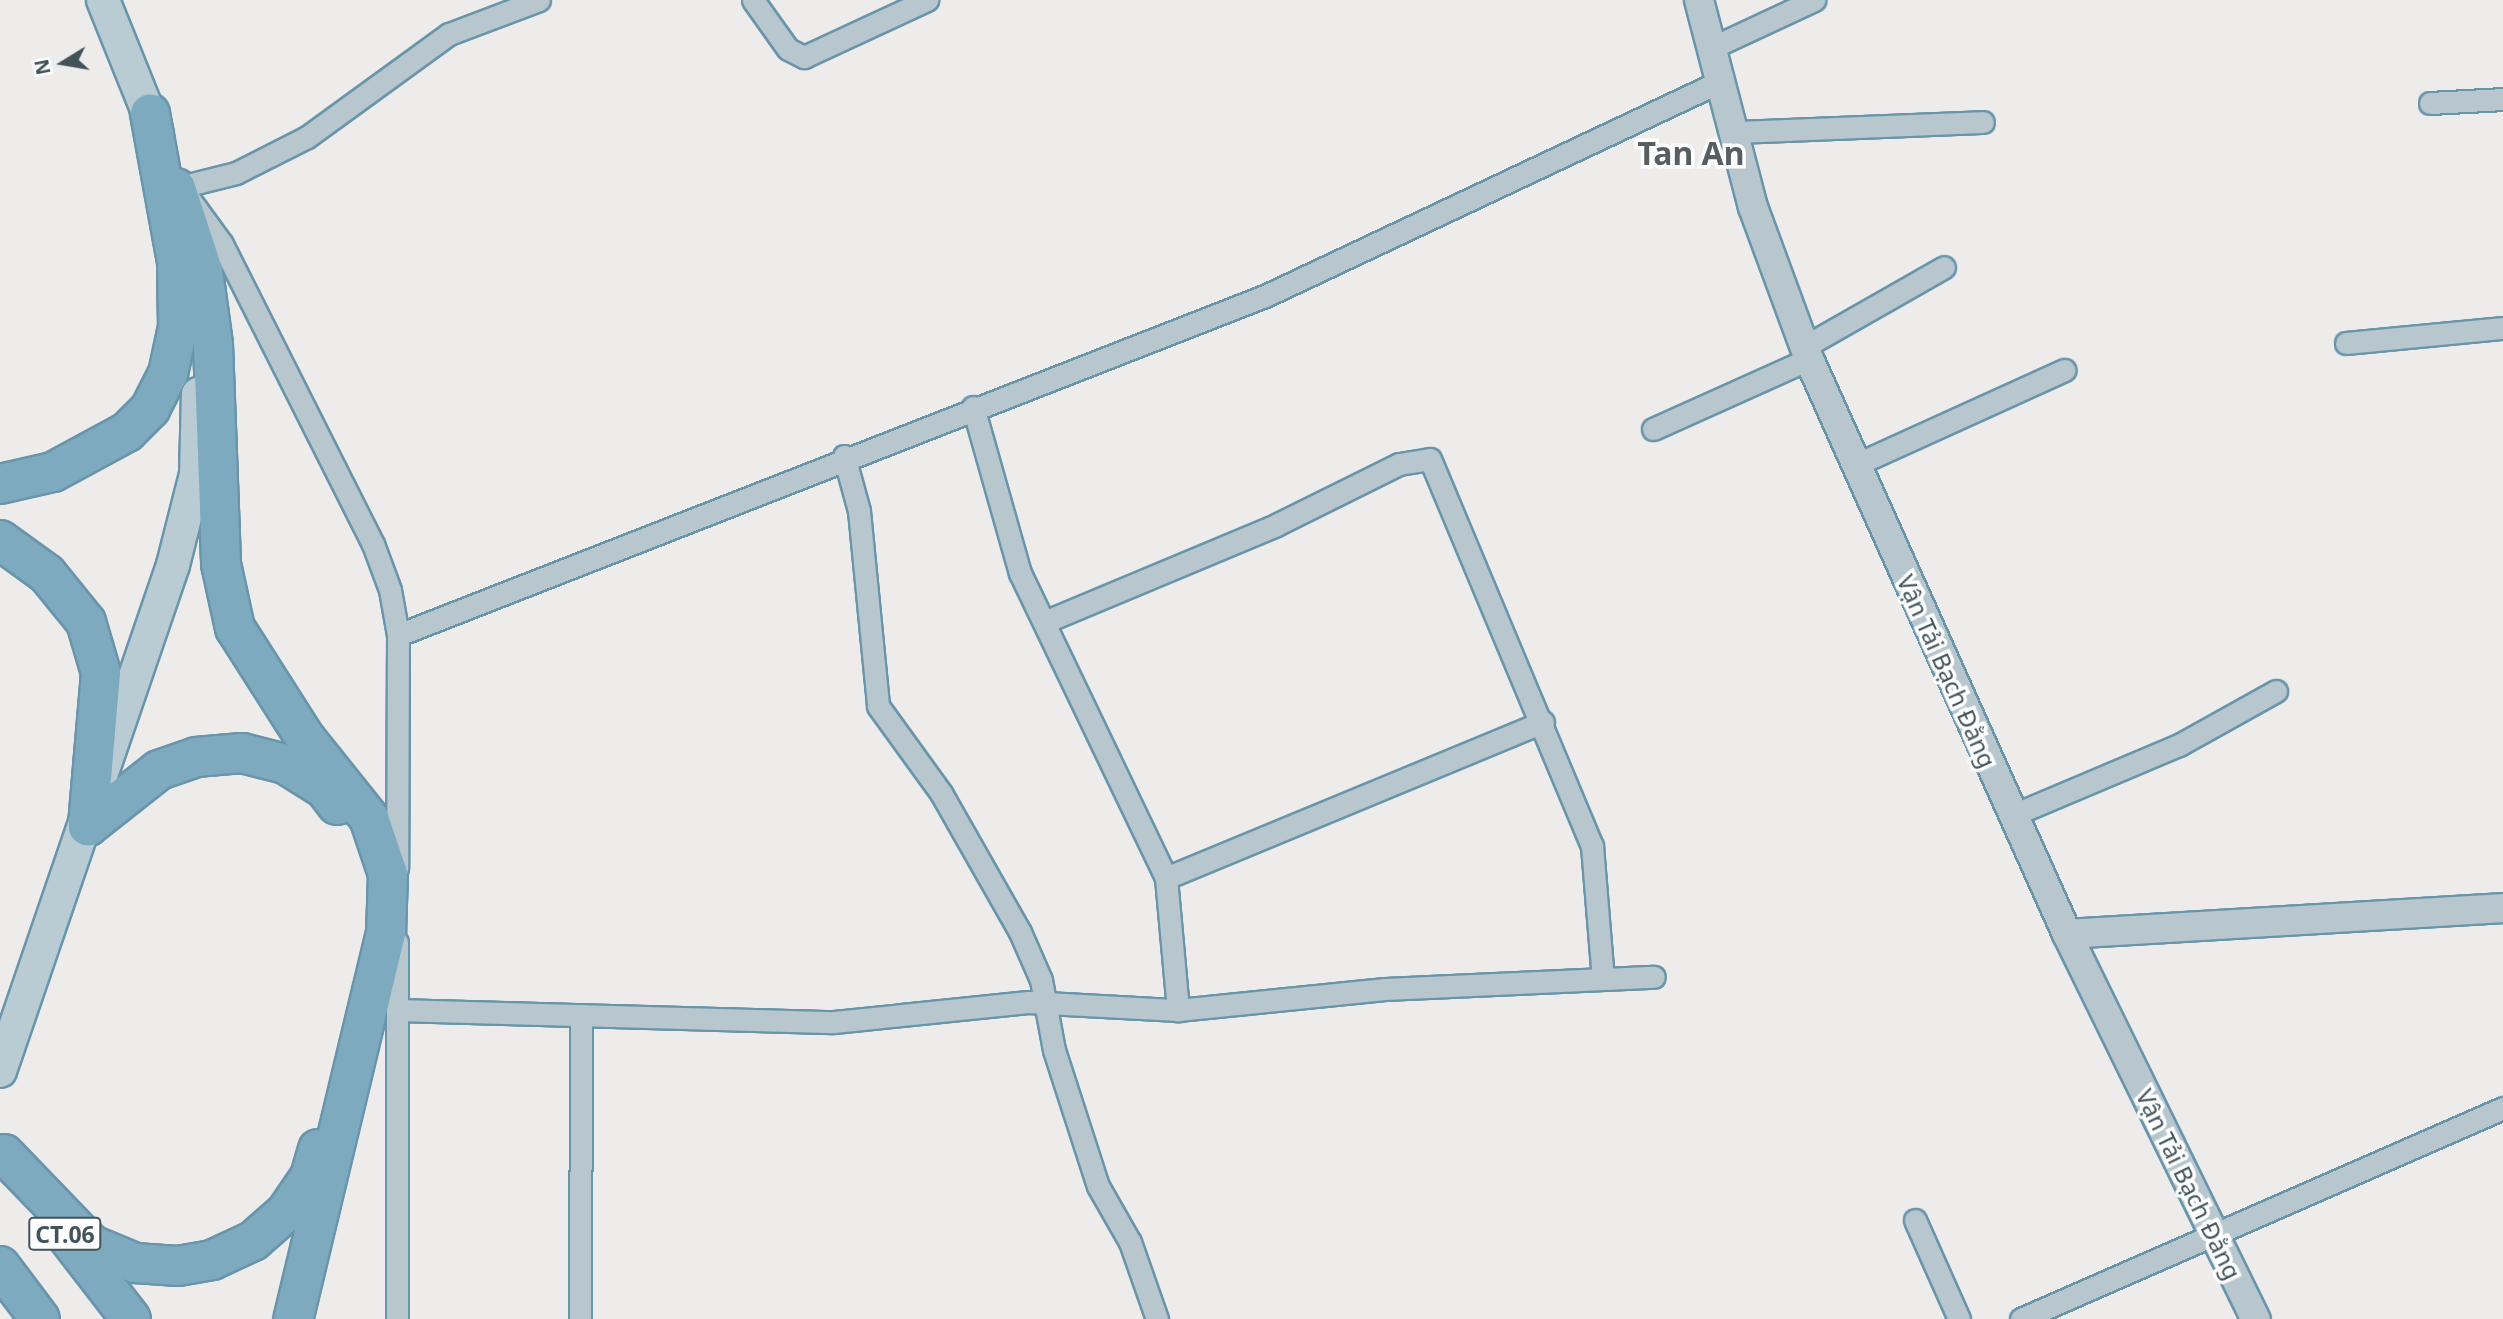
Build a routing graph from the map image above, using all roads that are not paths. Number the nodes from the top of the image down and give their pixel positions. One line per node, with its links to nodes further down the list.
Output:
1 (103, 0): 11 (main road)
2 (539, 0): 14 (street)
3 (754, 0): 4 (street)
4 (927, 0)
5 (1699, 0): 7 (street, Vận Tải Bạch Đằng)
6 (1814, 0): 7 (street)
7 (1711, 48): 8 (street, Vận Tải Bạch Đằng)
8 (1721, 80): 13 (street, Vận Tải Bạch Đằng); 20 (street)
9 (2503, 99): 10 (street)
10 (2430, 103)
11 (150, 113): 14 (main road); 24 (highway)
12 (1983, 122): 13 (street)
13 (1735, 132): 18 (street, Vận Tải Bạch Đằng)
14 (176, 188): 27 (street); 31 (main road); 49 (highway)
15 (1944, 267): 18 (street)
16 (2503, 328): 17 (street)
17 (2346, 343)
18 (1807, 353): 21 (street); 23 (street, Vận Tải Bạch Đằng)
19 (2064, 370): 23 (street)
20 (973, 407): 22 (street); 26 (street)
21 (1653, 429)
22 (844, 456): 27 (street); 37 (street)
23 (1855, 465): 30 (street, Vận Tải Bạch Đằng)
24 (0, 484)
25 (0, 540): 31 (highway)
26 (1047, 621): 29 (street); 32 (street)
27 (398, 635): 38 (street)
28 (2276, 691): 30 (street)
29 (1543, 722): 32 (street); 36 (street)
30 (2012, 815): 34 (street, Vận Tải Bạch Đằng)
31 (88, 827): 41 (main road); 43 (highway)
32 (1167, 878): 39 (street)
33 (2503, 908): 34 (street)
34 (2067, 934): 45 (street, Vận Tải Bạch Đằng)
35 (1654, 977): 36 (street)
36 (1602, 979): 39 (street)
37 (1044, 1002): 39 (street); 40 (street); 52 (street)
38 (397, 1010): 40 (street); 50 (street)
39 (1178, 1010)
40 (581, 1015): 51 (street)
41 (0, 1071)
42 (2503, 1108): 45 (street)
43 (2, 1151): 48 (highway, CT.06)
44 (1915, 1220): 53 (street)
45 (2215, 1234): 54 (street); 55 (street, Vận Tải Bạch Đằng)
46 (5, 1273): 47 (highway)
47 (38, 1319)
48 (131, 1319)
49 (293, 1319)
50 (397, 1319)
51 (580, 1319)
52 (1157, 1319)
53 (1959, 1319)
54 (2021, 1319)
55 (2256, 1319)

